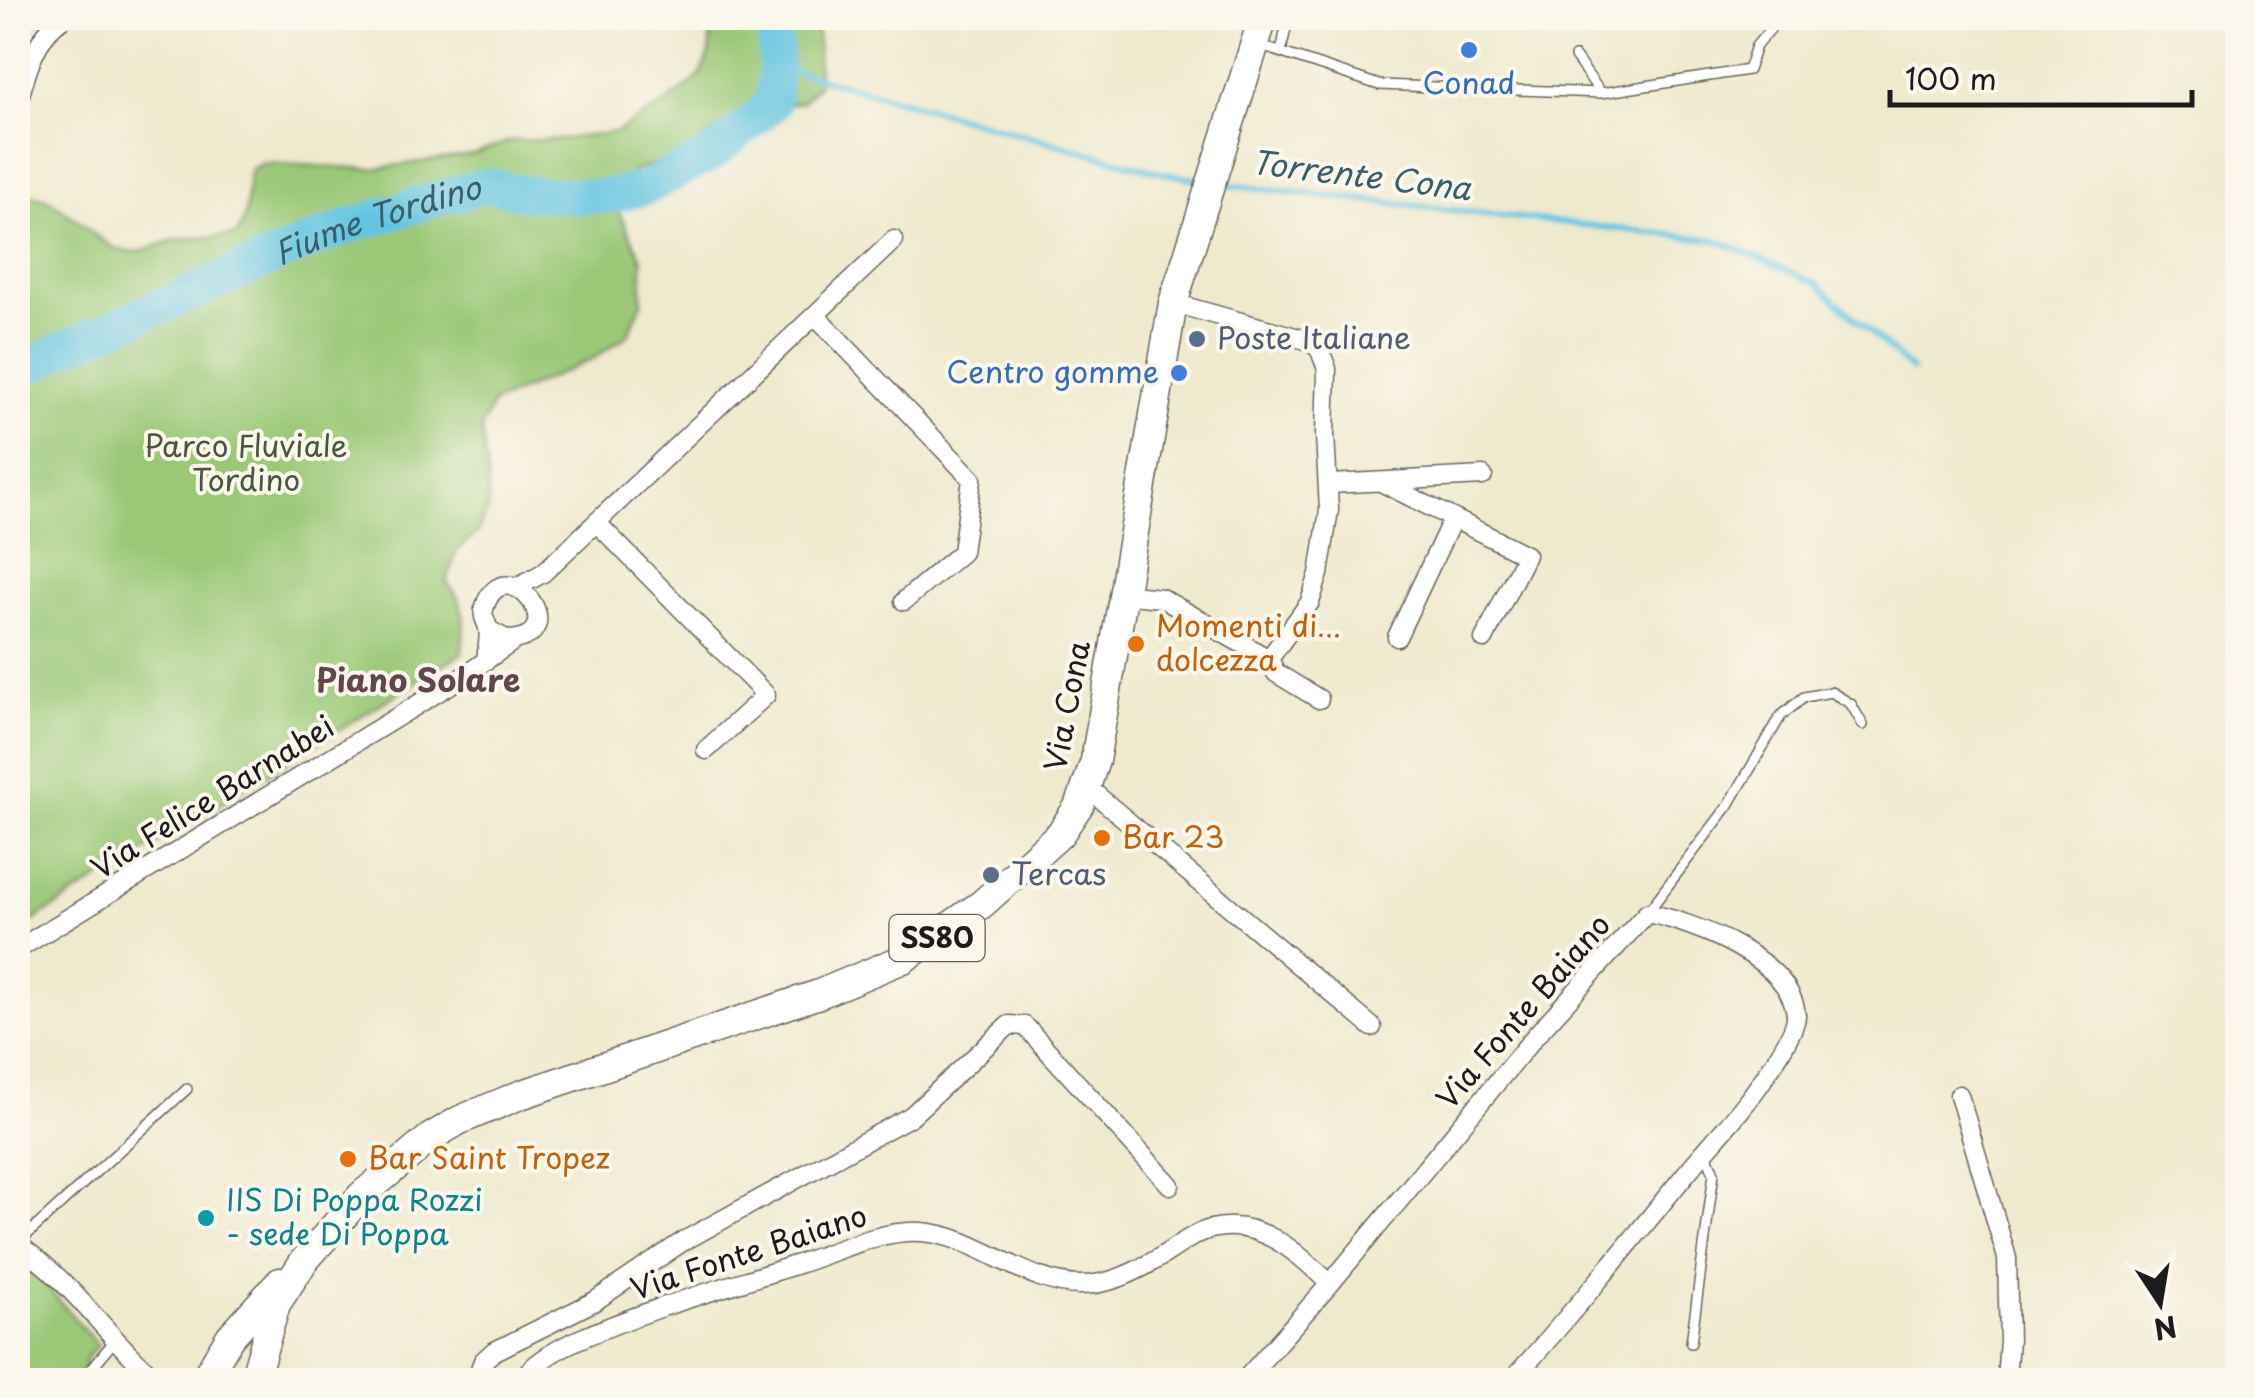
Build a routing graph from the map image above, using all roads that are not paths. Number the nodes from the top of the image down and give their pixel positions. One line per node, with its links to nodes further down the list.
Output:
1 (64, 18): 7 (street)
2 (1288, 18): 4 (lane)
3 (1772, 27): 6 (lane)
4 (1262, 46): 6 (lane); 9 (main road, Via Cona / SS80)
5 (1574, 57): 6 (lane)
6 (1601, 93)
7 (18, 102)
8 (894, 240): 10 (street)
9 (1175, 296): 13 (street); 18 (main road, Via Cona / SS80)
10 (815, 315): 15 (street); 20 (street)
11 (1483, 476): 12 (street)
12 (1380, 482): 13 (street); 14 (street)
13 (1330, 484): 25 (street)
14 (1453, 518): 22 (street); 23 (street)
15 (596, 522): 16 (street); 29 (street)
16 (543, 573): 17 (street); 19 (street)
17 (515, 588): 19 (street); 21 (street)
18 (1121, 594): 25 (street); 30 (main road, Via Cona / SS80)
19 (532, 599): 24 (street)
20 (904, 601)
21 (489, 630): 24 (street); 26 (street)
22 (1396, 637)
23 (1484, 639)
24 (515, 640): 26 (street, Via Felice Barnabei)
25 (1269, 659): 27 (street)
26 (486, 660): 32 (street, Via Felice Barnabei)
27 (1320, 699)
28 (1864, 725): 31 (lane)
29 (706, 750)
30 (1088, 787): 33 (street); 39 (main road, Via Cona / SS80)
31 (1648, 913): 36 (street, Via Fonte Baiano); 40 (street, Via Fonte Baiano)
32 (18, 949)
33 (1372, 1027)
34 (187, 1090): 38 (lane)
35 (1959, 1094): 52 (street)
36 (1705, 1151): 41 (lane); 51 (street, Via Fonte Baiano)
37 (1170, 1185): 48 (street)
38 (18, 1244): 42 (street)
39 (304, 1261): 46 (main road, Via Cona / SS80); 47 (main road, Via Cona / SS80)
40 (1330, 1284): 49 (street, Via Fonte Baiano); 50 (street, Via Fonte Baiano)
41 (1691, 1343)
42 (120, 1346): 43 (lane); 44 (street); 45 (street)
43 (92, 1380)
44 (143, 1380)
45 (158, 1380)
46 (204, 1380)
47 (254, 1380)
48 (476, 1380)
49 (520, 1380)
50 (1245, 1380)
51 (1512, 1380)
52 (2006, 1380)

